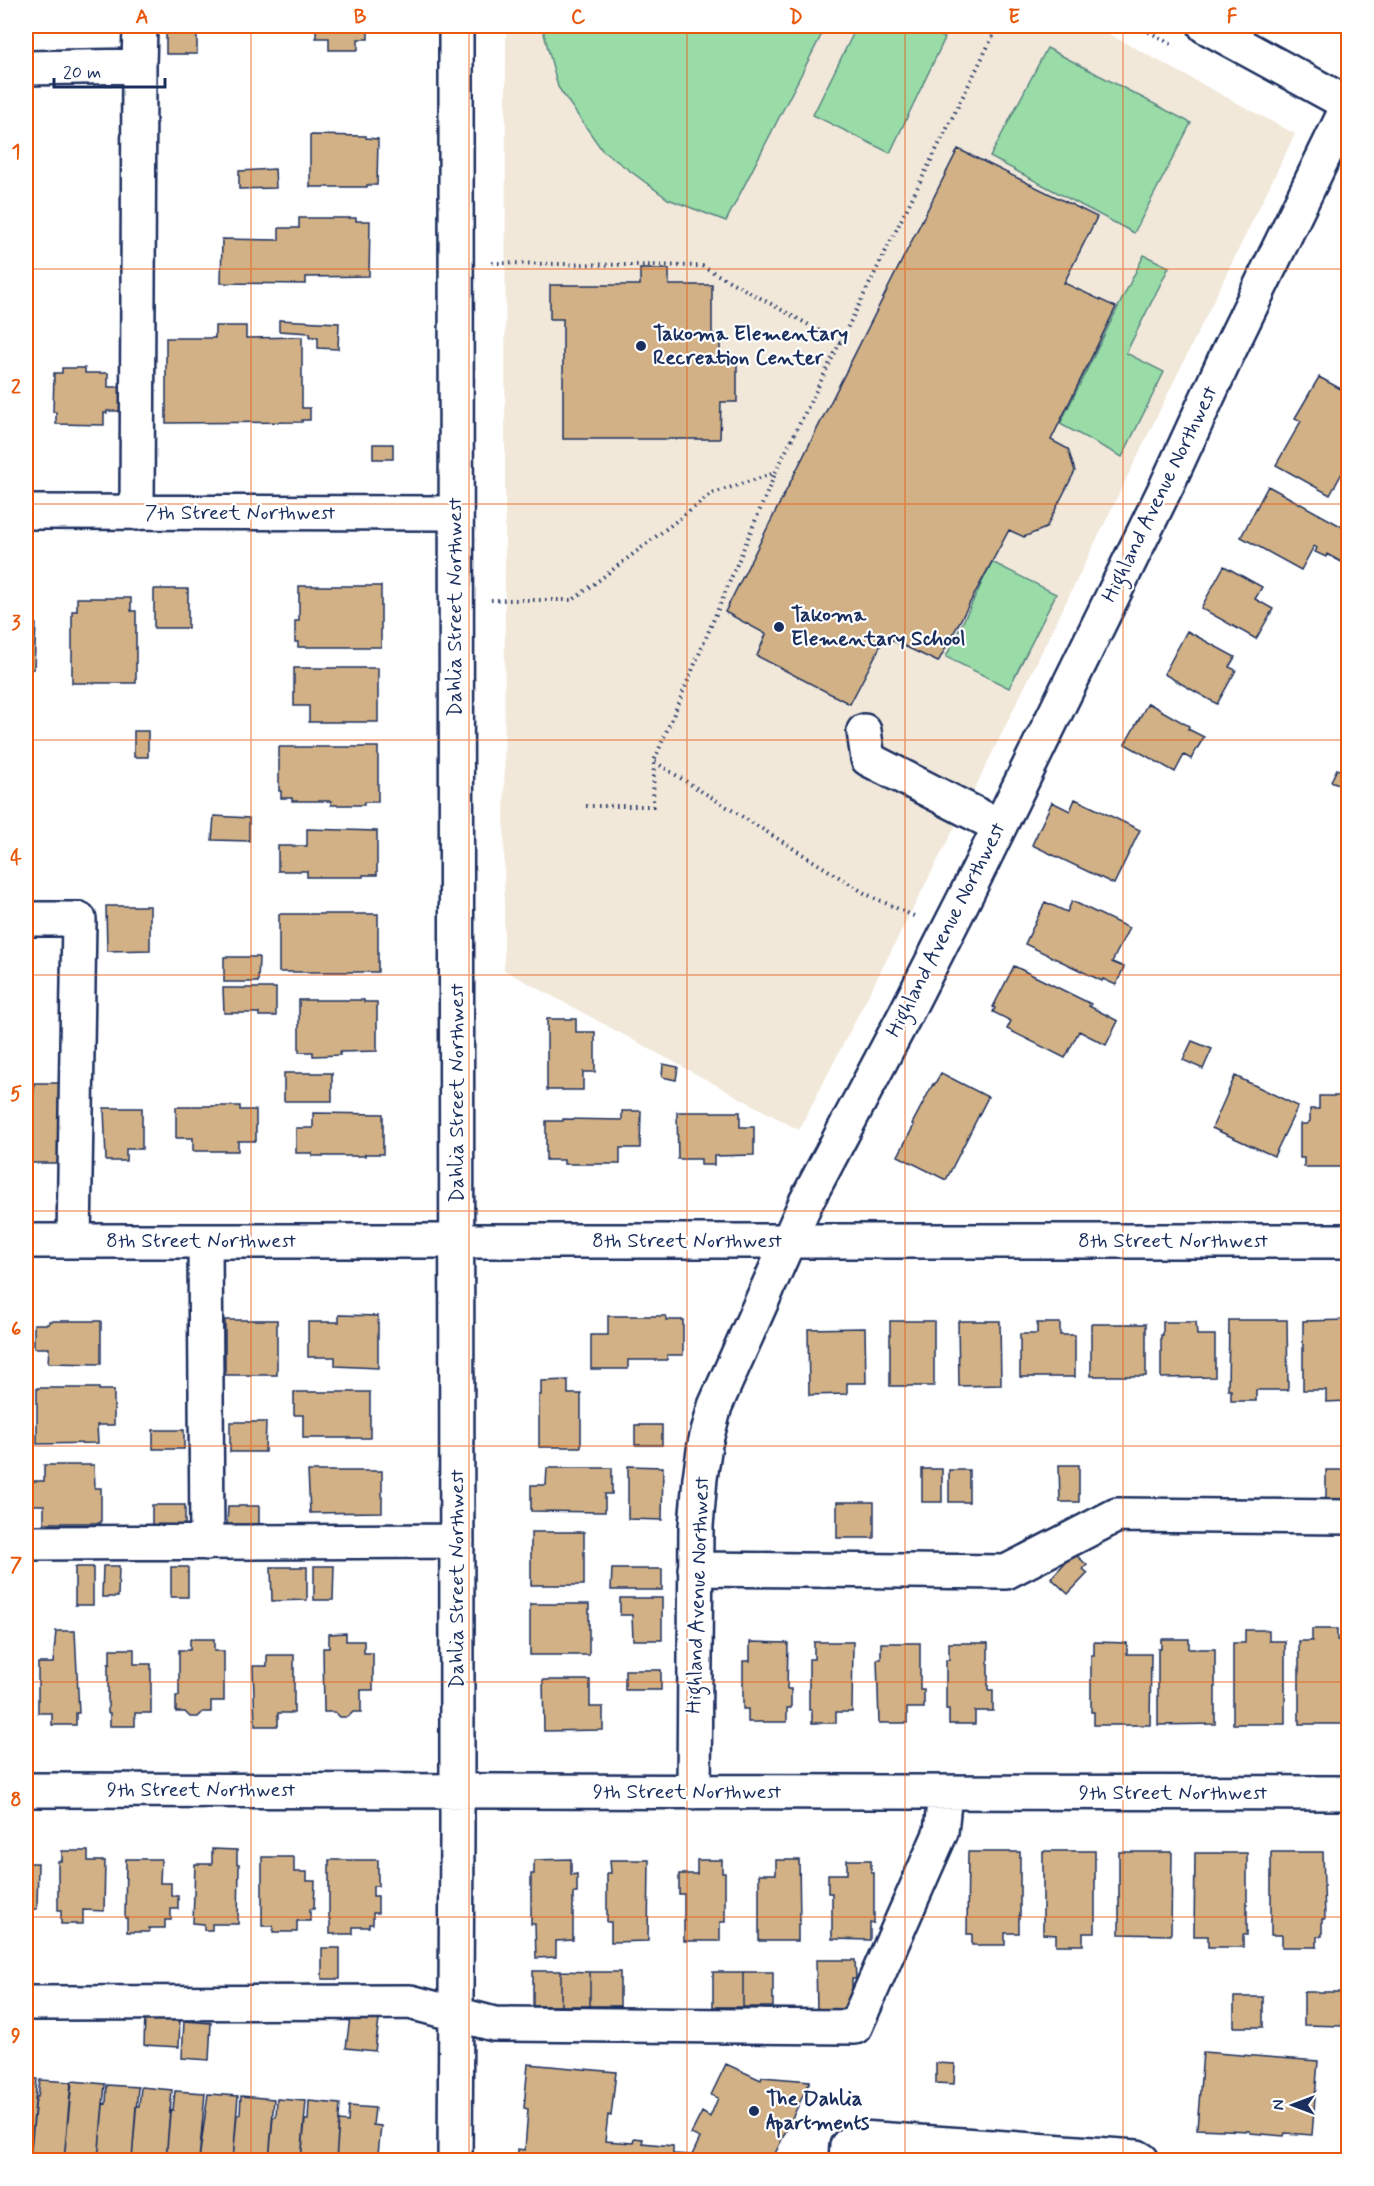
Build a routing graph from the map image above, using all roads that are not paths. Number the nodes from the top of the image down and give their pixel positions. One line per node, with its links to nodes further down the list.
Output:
1 (140, 26): 4 (street)
2 (456, 26): 9 (street, Dahlia Street Northwest)
3 (1205, 26): 6 (street)
4 (139, 66): 5 (street); 8 (street)
5 (26, 68)
6 (1348, 105): 11 (street, Highland Avenue Northwest)
7 (26, 512): 8 (street, 7th Street Northwest)
8 (137, 513): 9 (street, 7th Street Northwest)
9 (455, 513): 16 (street, Dahlia Street Northwest)
10 (864, 730): 11 (street)
11 (999, 826): 17 (street, Highland Avenue Northwest)
12 (26, 918): 14 (street)
13 (26, 1241): 14 (street, 8th Street Northwest)
14 (74, 1241): 15 (street, 8th Street Northwest)
15 (204, 1241): 16 (street, 8th Street Northwest); 21 (street)
16 (457, 1241): 17 (street, 8th Street Northwest); 20 (street, Dahlia Street Northwest)
17 (788, 1241): 18 (street, 8th Street Northwest); 23 (street, Highland Avenue Northwest)
18 (1348, 1241)
19 (1348, 1517): 23 (street)
20 (457, 1541): 21 (street); 25 (street, Dahlia Street Northwest)
21 (207, 1542): 22 (street)
22 (26, 1543)
23 (695, 1569): 26 (street, Highland Avenue Northwest)
24 (26, 1790): 25 (street, 9th Street Northwest)
25 (457, 1791): 26 (street, 9th Street Northwest); 30 (street, Dahlia Street Northwest)
26 (694, 1792): 27 (street, 9th Street Northwest)
27 (945, 1793): 28 (street, 9th Street Northwest); 30 (street)
28 (1348, 1793)
29 (26, 2003): 30 (street)
30 (455, 2013): 31 (street, Dahlia Street Northwest)
31 (455, 2160)
32 (846, 2160): 33 (street)
33 (1142, 2160)

